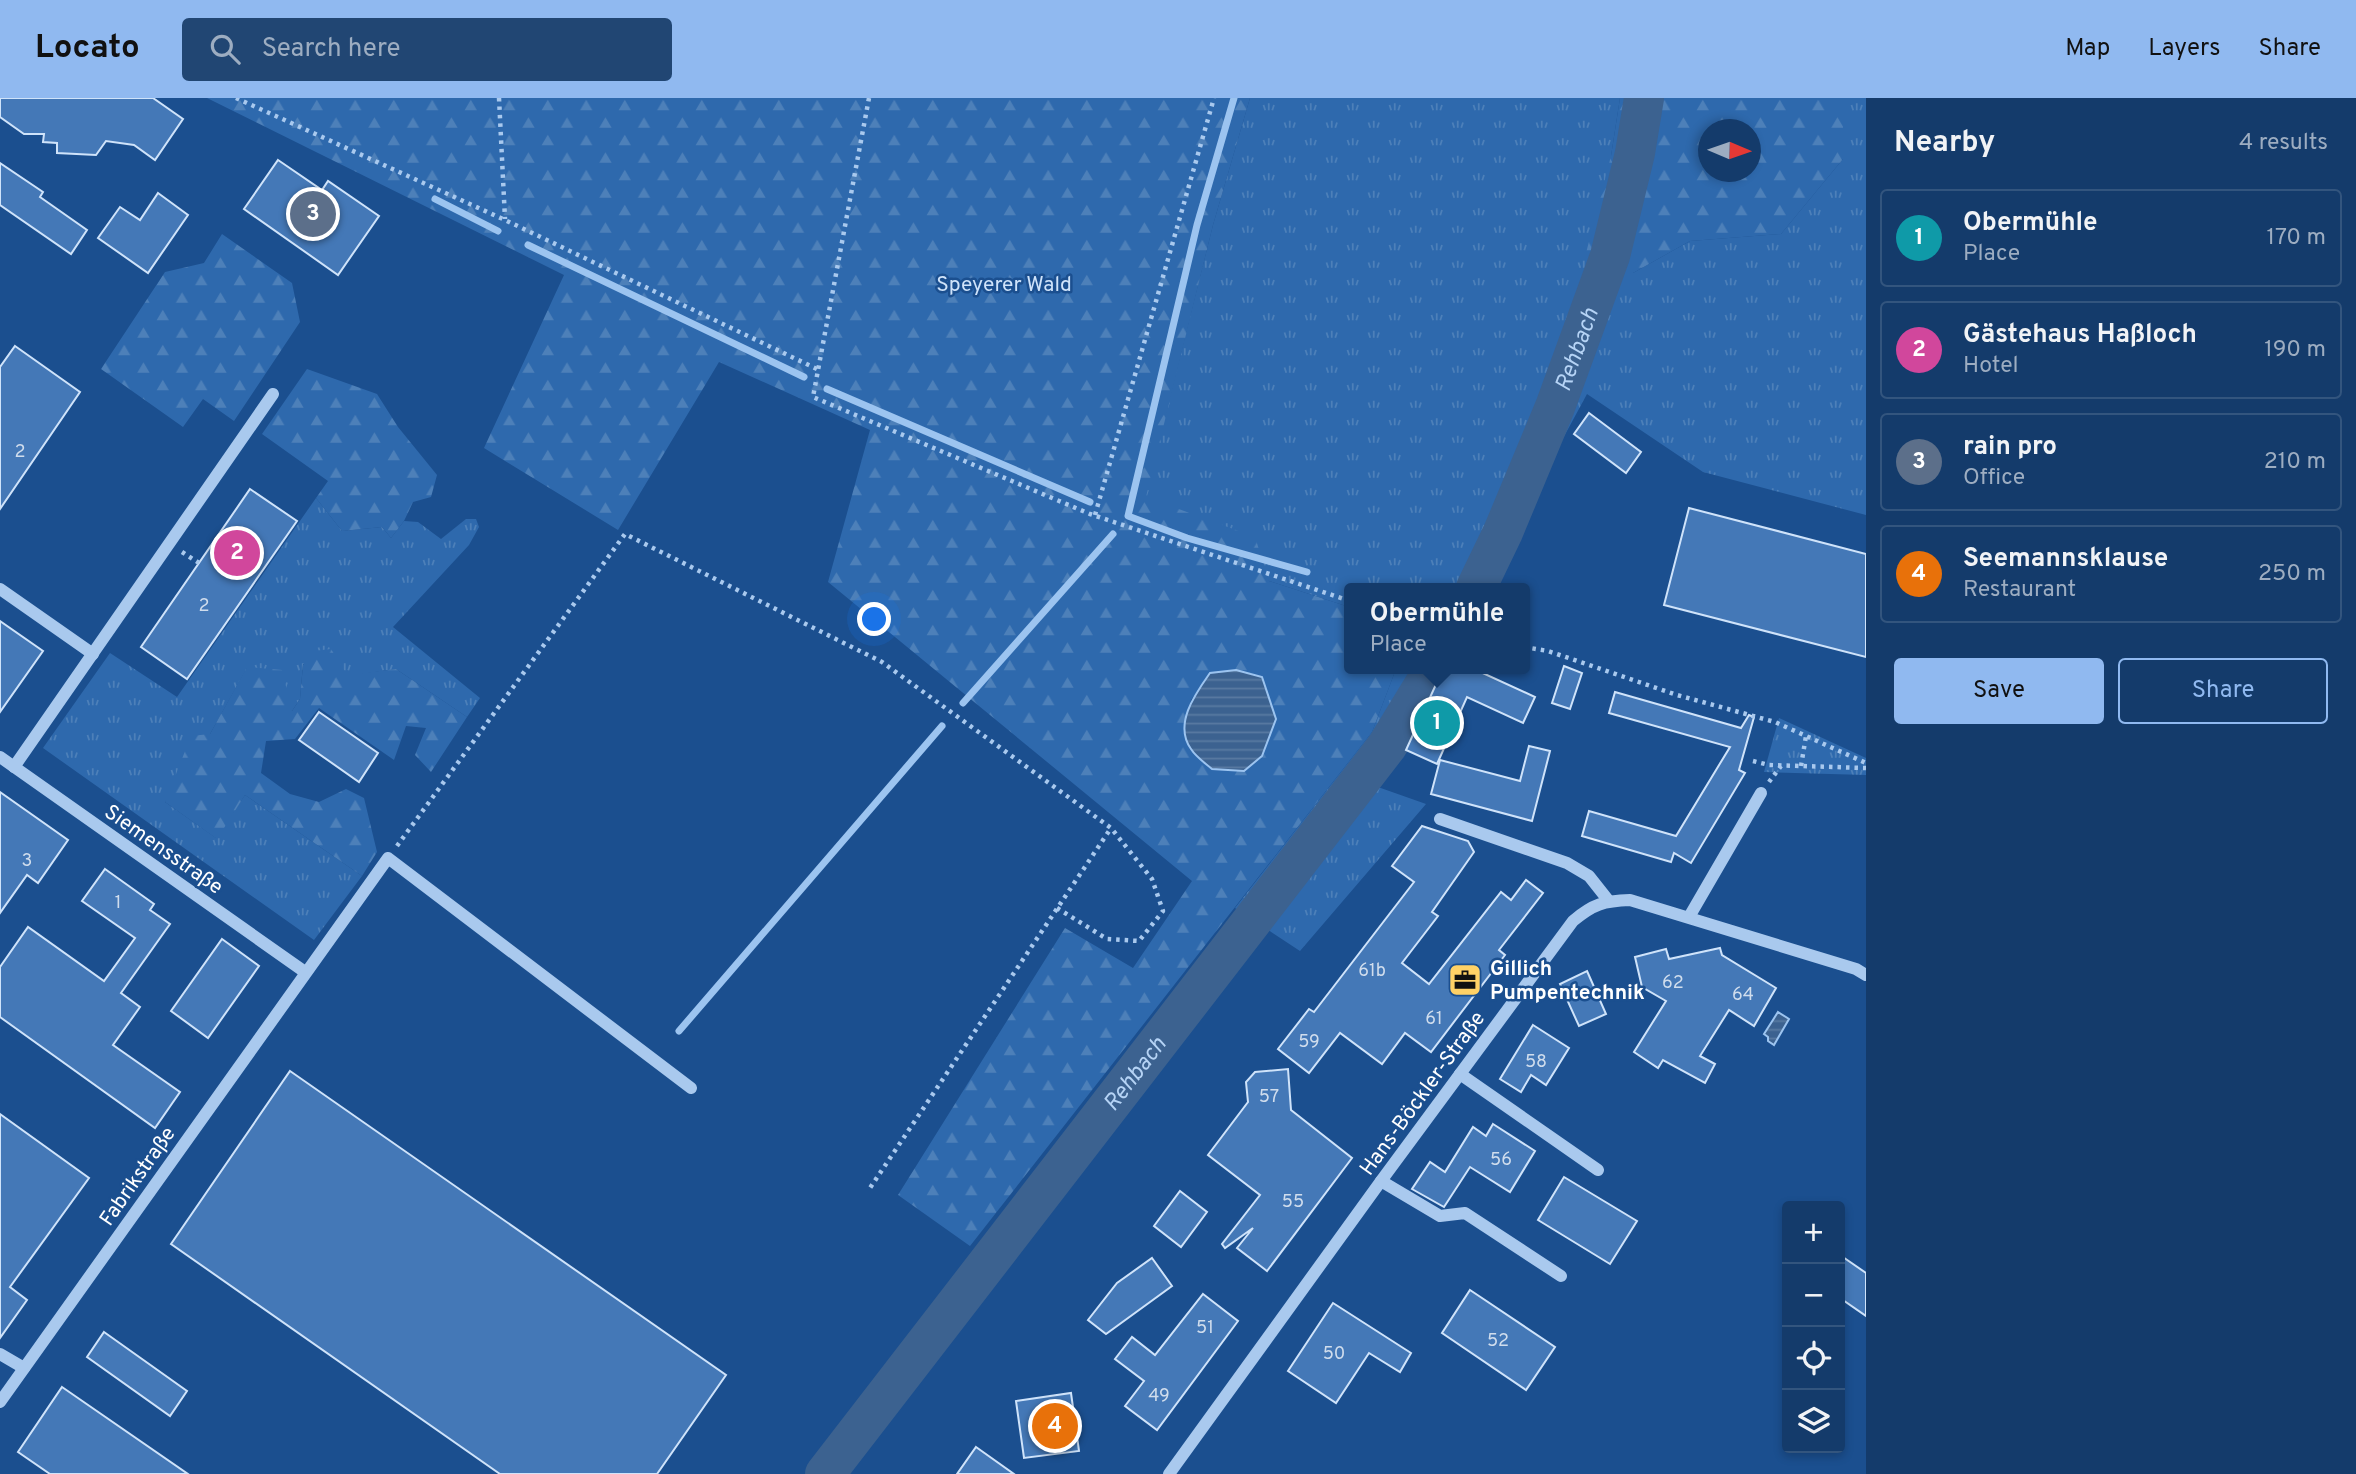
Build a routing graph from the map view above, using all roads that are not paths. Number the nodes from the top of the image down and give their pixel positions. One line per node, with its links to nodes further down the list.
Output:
1 (273, 394): 3 (street)
2 (0, 589): 3 (street)
3 (93, 654): 5 (street)
4 (0, 757): 5 (street, Siemensstraße)
5 (15, 767): 10 (street, Siemensstraße)
6 (1761, 793): 9 (street)
7 (1440, 819): 8 (street)
8 (1608, 901): 9 (street); 12 (street, Hans-Böckler-Straße)
9 (1689, 916): 11 (street)
10 (305, 972): 13 (street, Fabrikstraße); 18 (street, Fabrikstraße)
11 (1866, 975)
12 (1460, 1074): 14 (street); 15 (street, Hans-Böckler-Straße)
13 (691, 1088)
14 (1598, 1170)
15 (1381, 1181): 16 (street); 20 (street, Hans-Böckler-Straße)
16 (1561, 1276)
17 (0, 1353): 18 (street)
18 (24, 1368): 19 (street, Fabrikstraße)
19 (0, 1402)
20 (1169, 1474)

